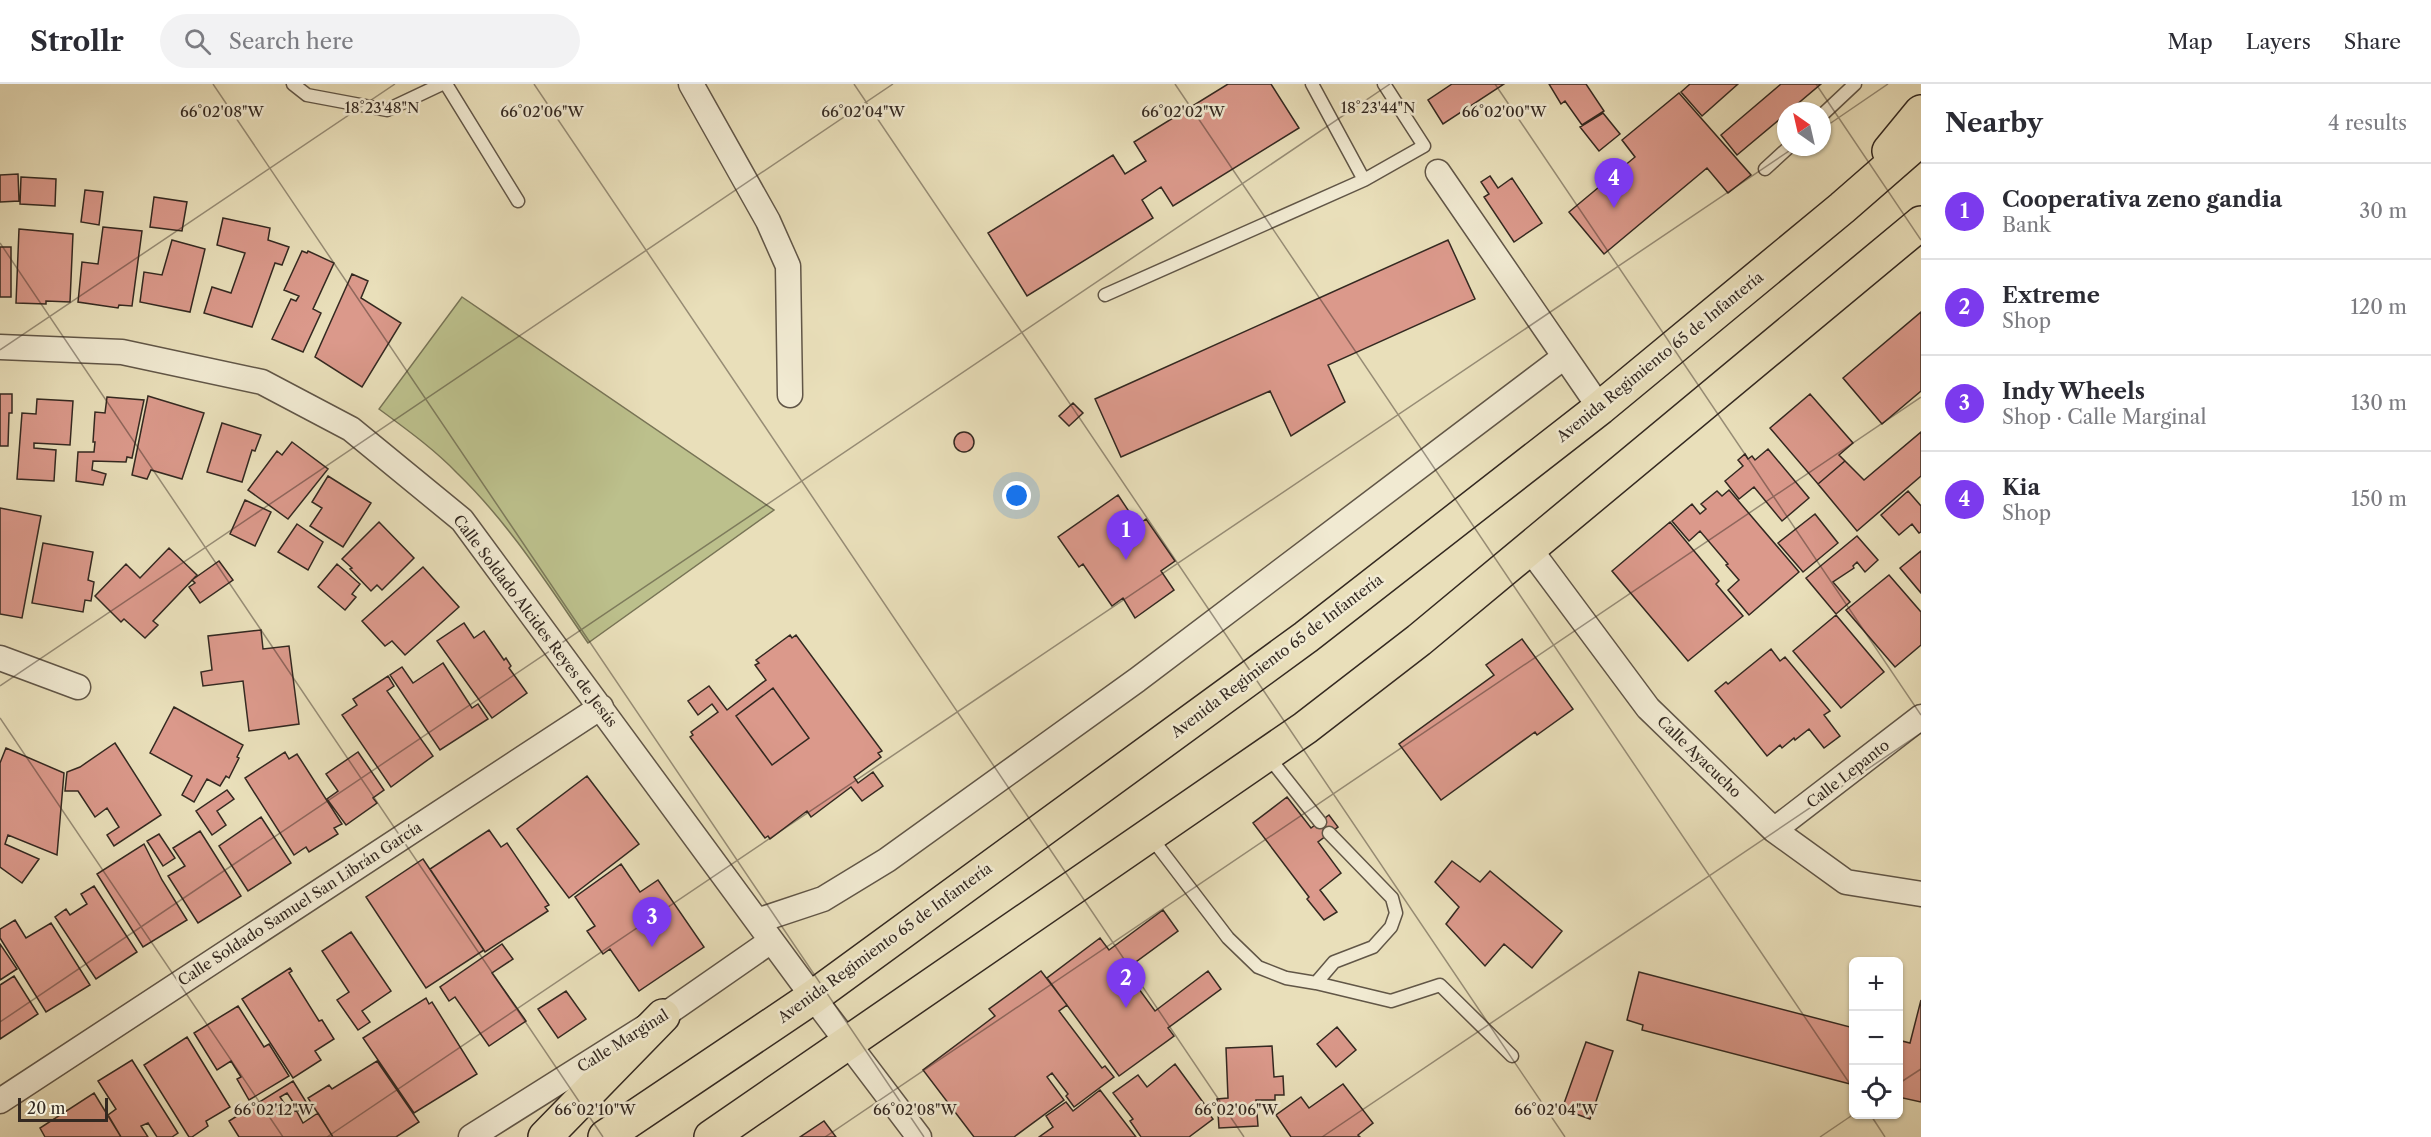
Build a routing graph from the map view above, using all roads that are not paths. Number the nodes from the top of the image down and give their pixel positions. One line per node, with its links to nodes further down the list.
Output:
1 (293, 84): 2 (lane)
2 (444, 84): 14 (lane)
3 (691, 84): 20 (street)
4 (1312, 84): 13 (lane)
5 (1384, 84): 13 (lane)
6 (1855, 84): 7 (lane)
7 (1831, 107)
8 (1921, 112): 15 (highway)
9 (1921, 139): 15 (highway, Avenida Regimiento 65 de Infantería)
10 (1780, 156): 11 (lane)
11 (1765, 170)
12 (1438, 172): 19 (street)
13 (1364, 180): 17 (lane)
14 (518, 201)
15 (1842, 208): 21 (highway, Avenida Regimiento 65 de Infantería)
16 (1914, 231): 22 (highway)
17 (1105, 295)
18 (0, 347): 25 (street, Calle Soldado Alcides Reyes de Jesús)
19 (1564, 357): 21 (street); 33 (street)
20 (790, 396)
21 (1600, 408): 36 (highway, Avenida Regimiento 65 de Infantería)
22 (1529, 548): 27 (highway); 29 (street, Calle Ayacucho)
23 (0, 658): 24 (street)
24 (78, 687)
25 (601, 708): 33 (street, Calle Soldado Alcides Reyes de Jesús); 40 (street, Calle Soldado Samuel San Librán García)
26 (1921, 717): 29 (street, Calle Lepanto)
27 (1266, 754): 28 (lane); 31 (highway)
28 (1320, 822)
29 (1774, 830): 32 (street, Calle Ayacucho)
30 (1329, 833): 35 (lane)
31 (1150, 835): 35 (lane); 38 (highway)
32 (1921, 894)
33 (758, 921): 34 (street, Calle Soldado Alcides Reyes de Jesús)
34 (771, 940): 36 (street, Calle Soldado Alcides Reyes de Jesús); 37 (street, Calle Marginal)
35 (1316, 983): 39 (lane)
36 (813, 997): 38 (street, Calle Soldado Alcides Reyes de Jesús); 43 (highway, Avenida Regimiento 65 de Infantería)
37 (663, 1016): 41 (street, Calle Marginal); 42 (highway)
38 (848, 1043): 44 (highway); 45 (street, Calle Soldado Alcides Reyes de Jesús)
39 (1512, 1056)
40 (0, 1101)
41 (471, 1137)
42 (545, 1137)
43 (605, 1137)
44 (711, 1137)
45 (919, 1137)

